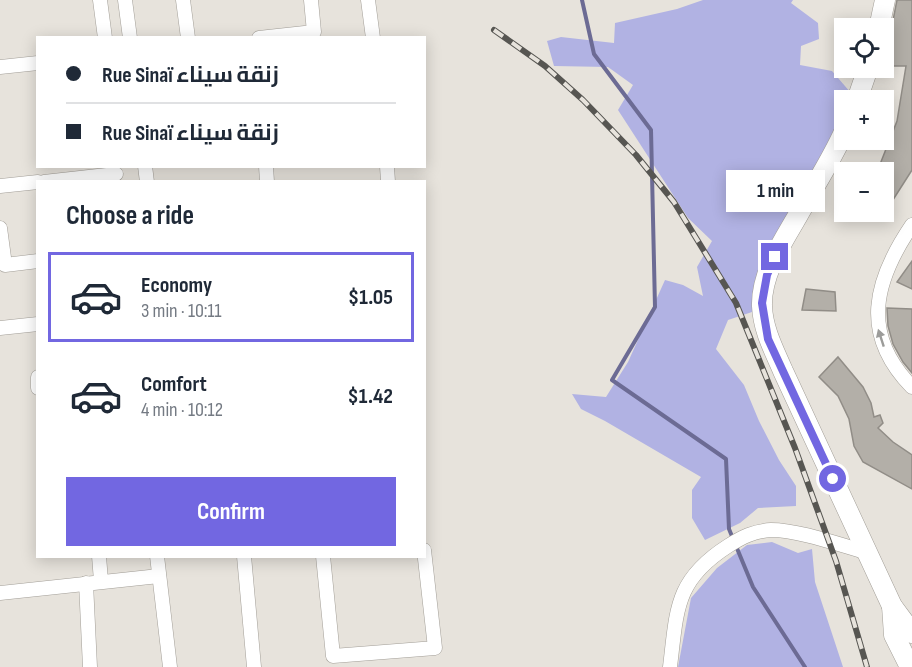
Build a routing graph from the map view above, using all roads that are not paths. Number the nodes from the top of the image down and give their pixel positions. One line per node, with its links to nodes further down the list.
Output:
1 (100, 0): 8 (street)
2 (125, 0): 9 (street)
3 (183, 0): 10 (street)
4 (311, 0): 11 (street)
5 (368, 0): 12 (street)
6 (885, 0): 7 (street)
7 (881, 18)
8 (105, 36)
9 (130, 36)
10 (188, 36)
11 (277, 36)
12 (373, 36)
13 (36, 63): 14 (street)
14 (0, 67)
15 (834, 150): 26 (street)
16 (116, 174): 17 (street)
17 (62, 180)
18 (36, 182): 19 (street)
19 (0, 186)
20 (912, 225): 25 (street, one-way to 20)
21 (0, 228): 22 (street)
22 (36, 261)
23 (36, 324): 24 (street)
24 (0, 328)
25 (912, 387)
26 (869, 553): 36 (street); 41 (street)
27 (99, 558): 33 (street)
28 (157, 558): 32 (street)
29 (244, 558): 40 (street)
30 (323, 558): 31 (street)
31 (425, 558)
32 (159, 576): 33 (street); 39 (street)
33 (102, 581): 34 (street)
34 (86, 583): 35 (street); 38 (street)
35 (0, 593)
36 (892, 606): 37 (street); 42 (street)
37 (912, 633)
38 (90, 667)
39 (170, 667)
40 (255, 667)
41 (670, 667)
42 (910, 667)

